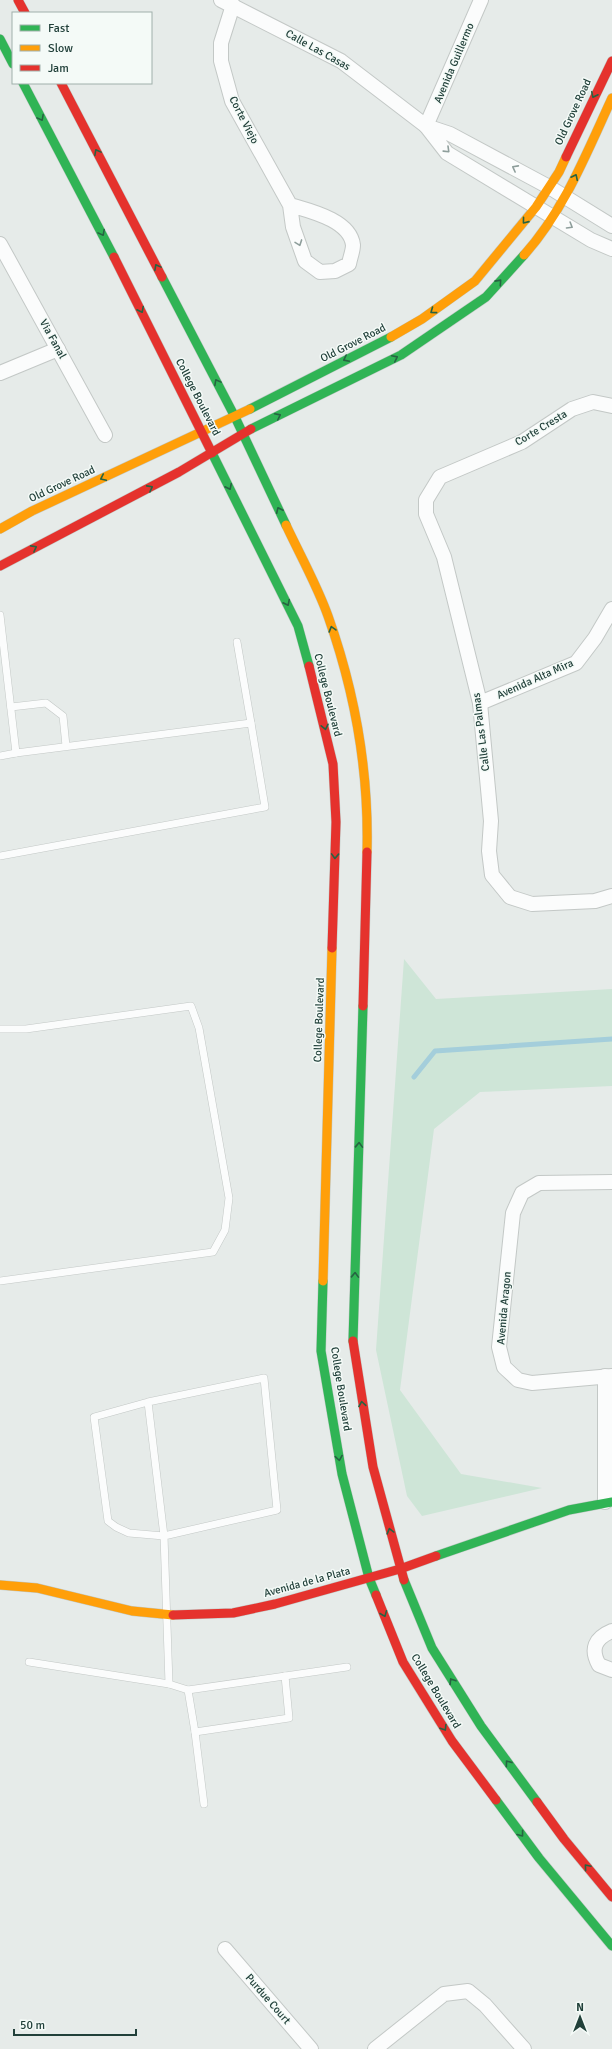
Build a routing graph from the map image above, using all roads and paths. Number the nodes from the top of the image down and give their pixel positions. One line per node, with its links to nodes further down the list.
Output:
1 (18, 0): 4 (main road)
2 (481, 0): 11 (street, Avenida Guillermo)
3 (227, 3): 11 (street, Calle Las Casas); 14 (street, Corte Viejo)
4 (24, 12)
5 (0, 39): 7 (main road)
6 (612, 61): 12 (main road, Old Grove Road, one-way to 12)
7 (12, 62)
8 (24, 84): 24 (main road, College Boulevard, one-way to 24)
9 (62, 84): 23 (main road, College Boulevard, one-way to 9)
10 (612, 98): 13 (main road, one-way to 10)
11 (426, 126): 12 (street, Calle Las Casas, one-way to 11); 15 (street, Calle Las Casas, one-way to 15)
12 (549, 187): 13 (street, Calle Las Casas); 15 (main road, Old Grove Road)
13 (564, 196): 16 (main road); 17 (street, Calle Las Casas)
14 (290, 205): 14 (street, Corte Viejo, one-way to 14)
15 (536, 207): 16 (street, Calle Las Casas); 23 (main road, Old Grove Road, one-way to 23)
16 (552, 216): 19 (street, Calle Las Casas, one-way to 19); 25 (main road, one-way to 16)
17 (612, 226)
18 (0, 244): 20 (street, Via Fanal)
19 (612, 249)
20 (58, 349): 21 (street); 26 (street, Via Fanal)
21 (0, 373)
22 (612, 406): 28 (street, Corte Cresta)
23 (235, 417): 24 (main road, Old Grove Road); 25 (main road, College Boulevard)
24 (202, 432): 27 (main road, College Boulevard); 29 (main road, Old Grove Road, one-way to 29)
25 (243, 433): 27 (main road); 49 (main road, College Boulevard, one-way to 25)
26 (105, 436)
27 (212, 452): 30 (main road, one-way to 27); 50 (main road, College Boulevard, one-way to 50)
28 (449, 472): 34 (street, Calle Las Palmas)
29 (0, 529)
30 (0, 566)
31 (612, 609): 34 (street, Avenida Alta Mira)
32 (0, 615): 35 (lane)
33 (237, 642): 36 (lane)
34 (480, 703): 41 (street, Calle Las Palmas)
35 (11, 707): 37 (lane); 38 (lane)
36 (251, 723): 37 (lane); 40 (lane)
37 (66, 746): 38 (lane)
38 (16, 753): 39 (lane)
39 (0, 756)
40 (0, 856)
41 (612, 896)
42 (0, 1029): 44 (lane)
43 (612, 1182): 45 (street, Avenida Aragon)
44 (0, 1281)
45 (609, 1376): 47 (street)
46 (148, 1402): 48 (lane); 48 (lane); 48 (lane)
47 (609, 1502): 49 (main road, Avenida de la Plata)
48 (164, 1536): 52 (lane)
49 (400, 1569): 50 (main road, Avenida de la Plata); 62 (main road, College Boulevard, one-way to 49)
50 (370, 1578): 52 (main road, Avenida de la Plata); 63 (main road, College Boulevard, one-way to 63)
51 (0, 1585): 52 (main road, Avenida de la Plata)
52 (167, 1615): 58 (lane)
53 (612, 1631): 56 (street)
54 (29, 1662): 58 (lane)
55 (347, 1667): 57 (lane)
56 (612, 1670)
57 (285, 1676): 59 (lane); 60 (lane)
58 (169, 1684): 59 (lane)
59 (188, 1690): 60 (lane)
60 (195, 1732): 61 (lane)
61 (204, 1804)
62 (612, 1897)
63 (612, 1946)
64 (224, 1949): 65 (street, Purdue Court)
65 (311, 2049)
66 (375, 2049): 67 (street)
67 (524, 2049)

